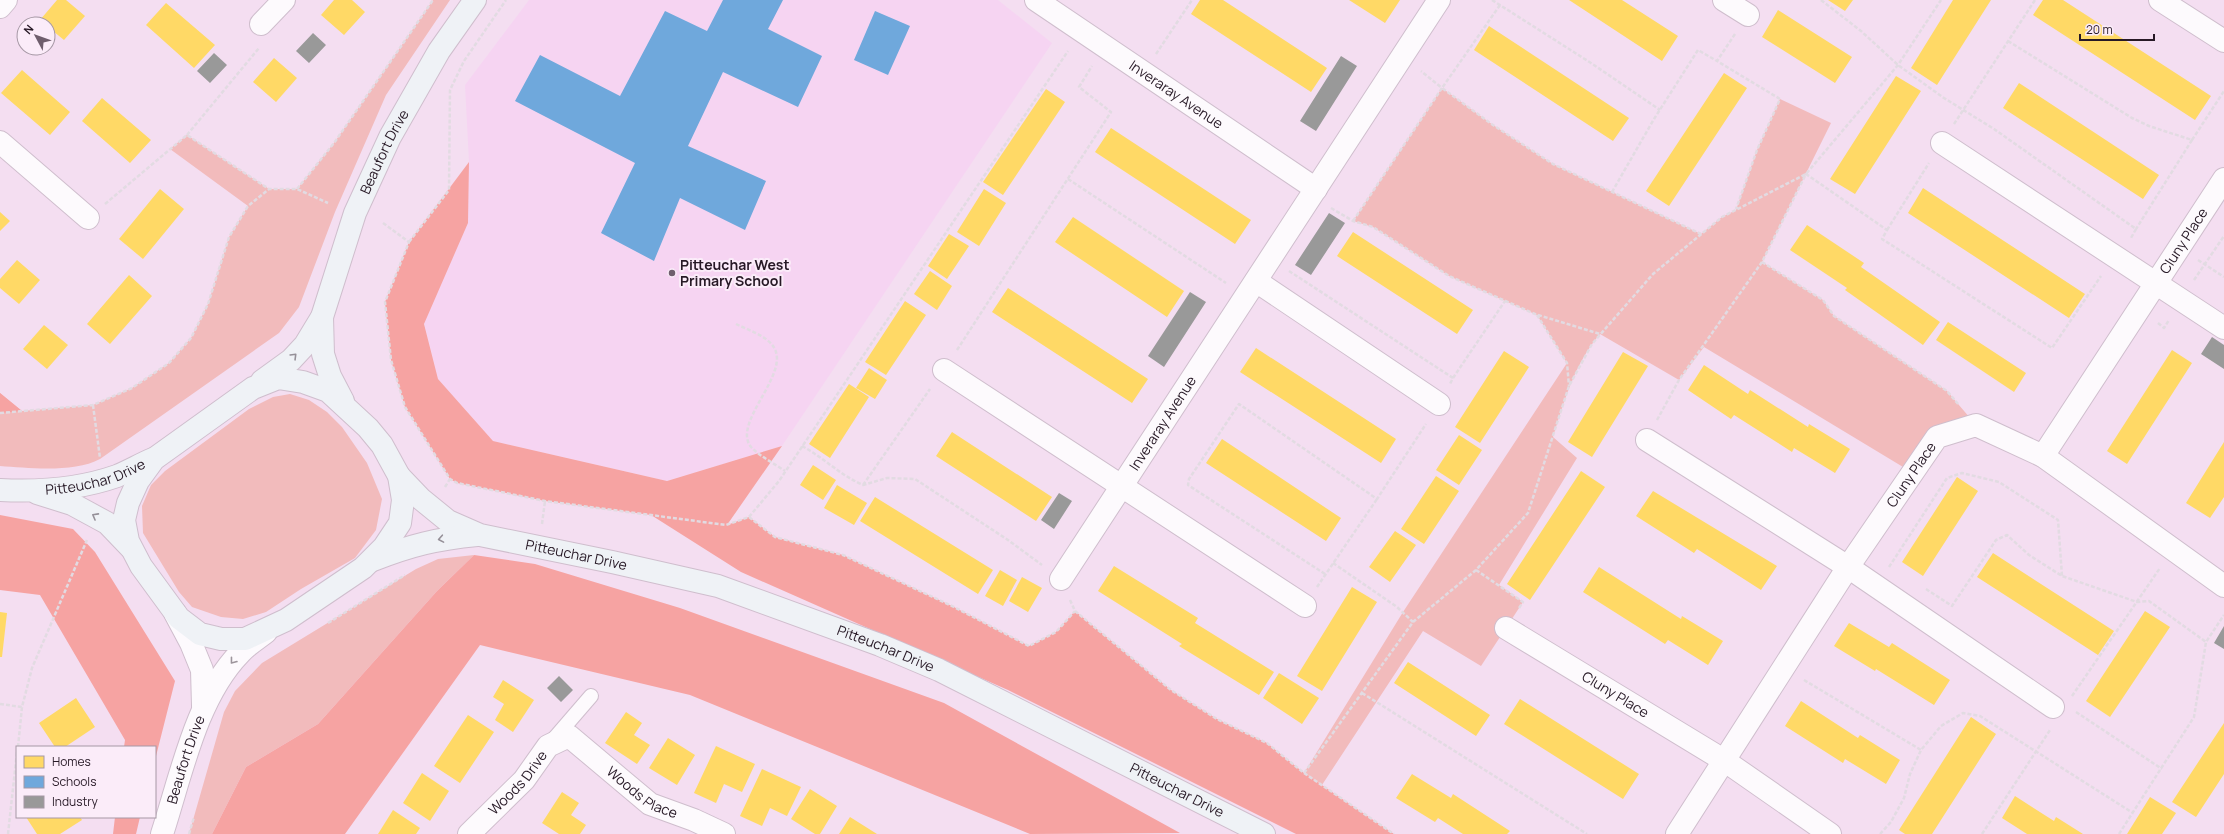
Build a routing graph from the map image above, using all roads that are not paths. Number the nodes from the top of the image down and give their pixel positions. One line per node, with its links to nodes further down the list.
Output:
1 (6, 0): 8 (street)
2 (476, 0): 19 (street, Beaufort Drive)
3 (1037, 0): 15 (street, Inveraray Avenue)
4 (1439, 0): 15 (street, Inveraray Avenue)
5 (1724, 0): 9 (street)
6 (2160, 0): 11 (street)
7 (282, 1): 10 (street)
8 (0, 7)
9 (1748, 15)
10 (261, 24)
11 (2224, 41)
12 (0, 142): 16 (street)
13 (1942, 143): 17 (street, Cluny Place)
14 (2224, 179): 17 (street, Cluny Place)
15 (1316, 189): 18 (street, Inveraray Avenue)
16 (88, 218)
17 (2157, 282): 20 (street, Cluny Place); 26 (street, Cluny Place)
18 (1251, 289): 23 (street); 29 (street, Inveraray Avenue)
19 (322, 317): 22 (street, Beaufort Drive, one-way to 19); 24 (street, Beaufort Drive)
20 (2224, 328)
21 (944, 370): 29 (street, Inveraray Avenue)
22 (253, 388): 24 (street); 27 (street)
23 (1439, 404)
24 (345, 406): 28 (street)
25 (1646, 440): 35 (street)
26 (2043, 456): 35 (street, Cluny Place); 37 (street)
27 (154, 459): 31 (street, Pitteuchar Drive); 33 (street)
28 (399, 476): 32 (street, Pitteuchar Drive); 34 (street)
29 (1122, 486): 36 (street, Inveraray Avenue); 38 (street, Inveraray Avenue)
30 (0, 490): 31 (street, Pitteuchar Drive)
31 (34, 492): 33 (street, Pitteuchar Drive, one-way to 31)
32 (480, 535): 34 (street, Pitteuchar Drive, one-way to 34); 51 (street, Pitteuchar Drive)
33 (133, 552): 39 (street)
34 (370, 561): 40 (street)
35 (1848, 567): 44 (street); 47 (street, Cluny Place)
36 (1061, 579)
37 (2224, 586)
38 (1306, 606)
39 (175, 612): 40 (street); 43 (street, Beaufort Drive)
40 (272, 626): 43 (street, Beaufort Drive, one-way to 43)
41 (1506, 628): 47 (street, Cluny Place)
42 (591, 696): 46 (lane)
43 (203, 708): 48 (street, Beaufort Drive)
44 (2057, 712)
45 (569, 736): 46 (street, Woods Drive); 50 (street, Woods Place)
46 (548, 746): 49 (street, Woods Drive)
47 (1725, 761): 52 (street, Cluny Place); 53 (street, Cluny Place)
48 (162, 834)
49 (469, 834)
50 (724, 834)
51 (1264, 834)
52 (1677, 834)
53 (1830, 834)

